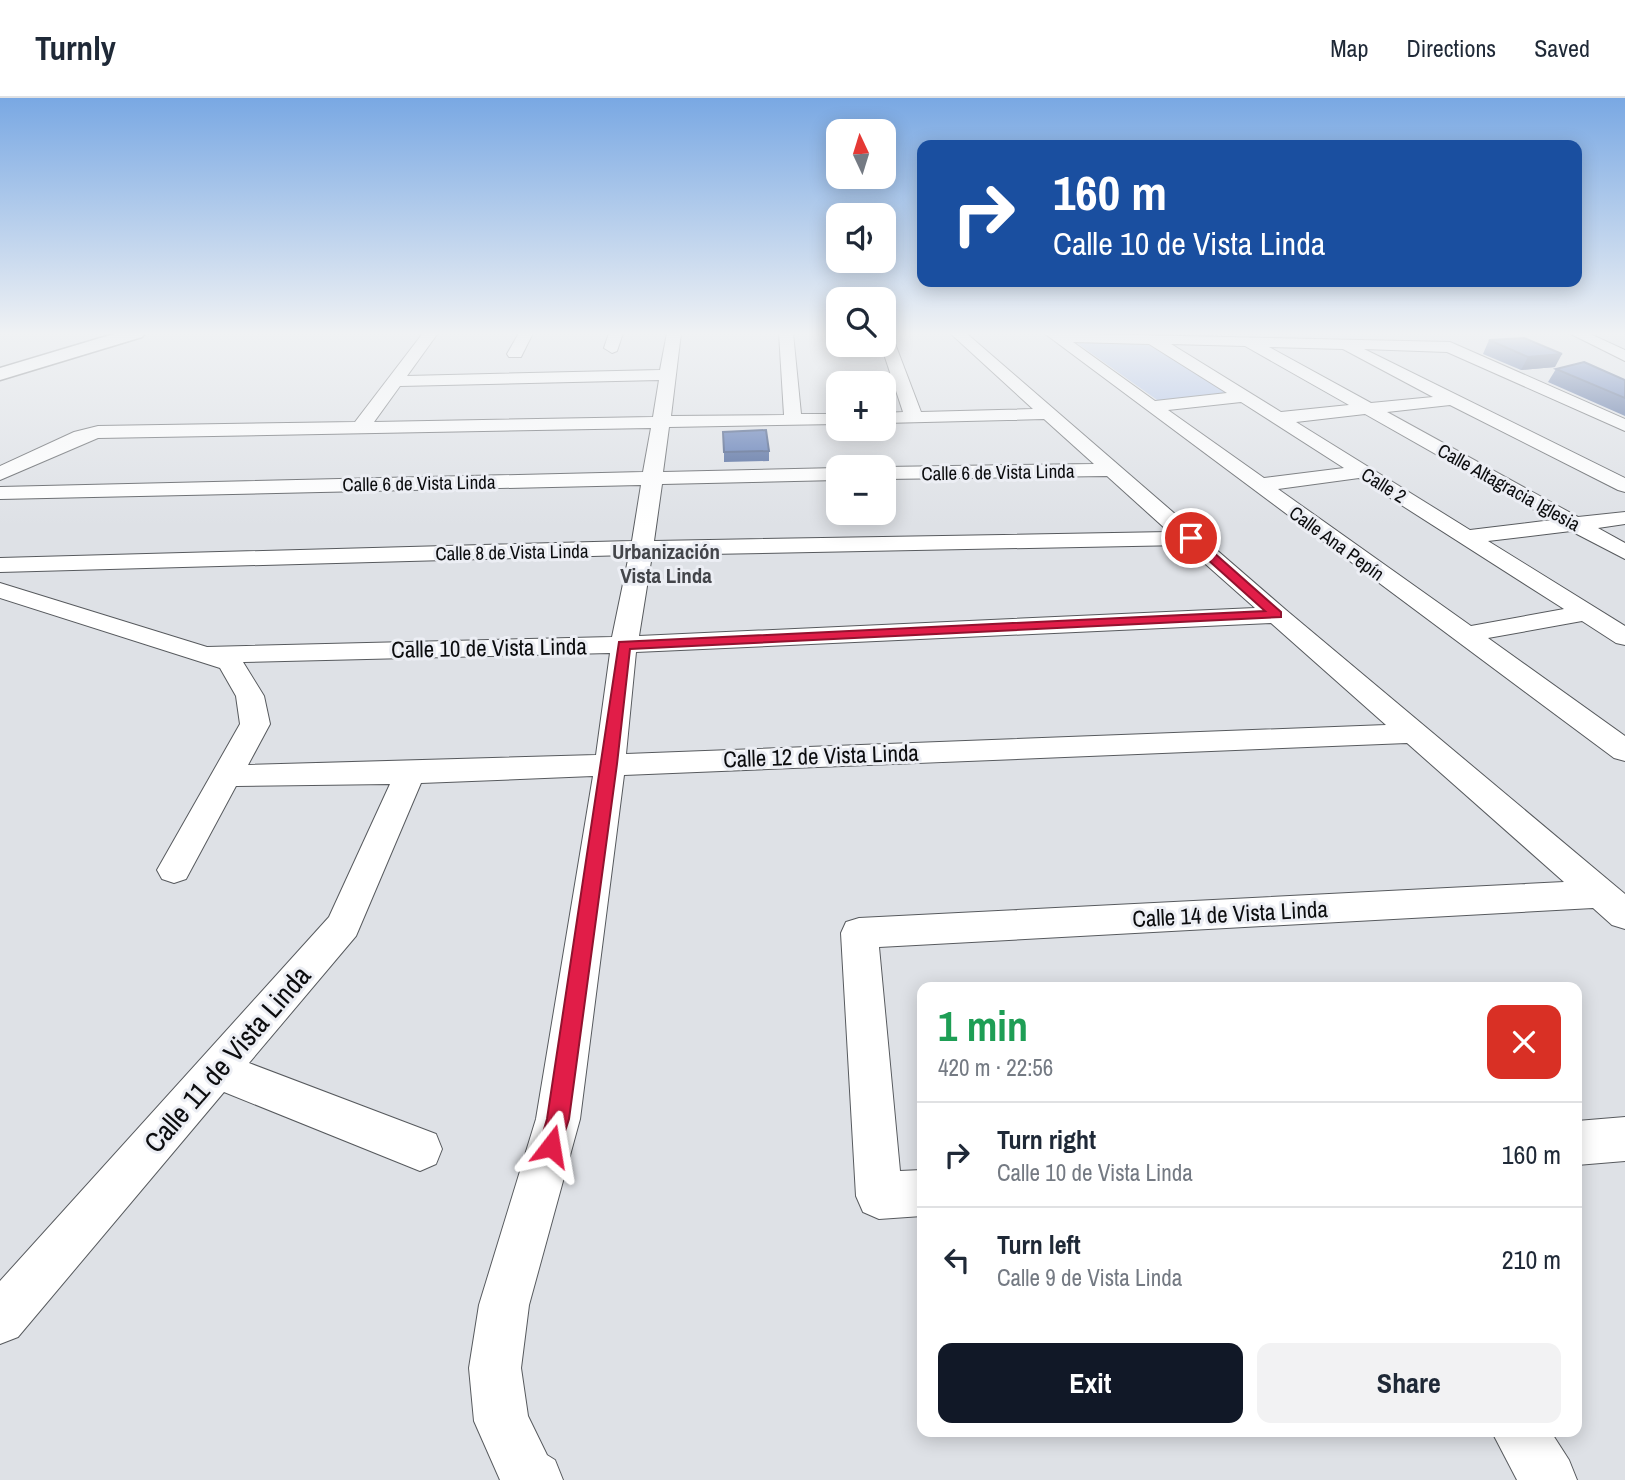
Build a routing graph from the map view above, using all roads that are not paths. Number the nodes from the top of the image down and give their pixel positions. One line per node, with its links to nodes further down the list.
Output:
1 (383, 397): 29 (street)
2 (664, 397): 27 (street)
3 (791, 397): 26 (street)
4 (907, 397): 22 (street)
5 (1030, 397): 21 (street)
6 (1140, 397): 15 (street, Calle Ana Pepín)
7 (1239, 397): 15 (street)
8 (1243, 397): 24 (street, Calle 2)
9 (1347, 397): 17 (street, Calle Altagracia Iglesia)
10 (1447, 397): 12 (street)
11 (1561, 397): 13 (street)
12 (1452, 400): 17 (street); 19 (street)
13 (1567, 400): 14 (street); 20 (street)
14 (1528, 405)
15 (1153, 407): 36 (street, Calle Ana Pepín)
16 (1503, 408): 19 (street)
17 (1368, 409): 24 (street); 40 (street, Calle Altagracia Iglesia)
18 (1625, 410): 20 (street)
19 (1477, 412): 37 (street)
20 (1597, 413): 28 (street)
21 (1049, 414): 22 (street); 30 (street)
22 (914, 417): 23 (street)
23 (896, 418)
24 (1278, 418): 31 (street, Calle 2)
25 (826, 419): 26 (street)
26 (793, 420): 27 (street)
27 (660, 424): 29 (street); 35 (street)
28 (1625, 426)
29 (360, 428): 33 (street)
30 (1113, 470): 32 (street, Calle 6 de Vista Linda); 42 (street)
31 (1362, 472): 36 (street); 41 (street, Calle 2)
32 (896, 473)
33 (0, 474)
34 (826, 474): 35 (street, Calle 6 de Vista Linda)
35 (652, 477): 38 (street, Calle 6 de Vista Linda); 43 (street)
36 (1258, 485): 49 (street, Calle Ana Pepín)
37 (1625, 486)
38 (0, 493)
39 (1625, 518): 40 (street)
40 (1574, 524): 41 (street); 44 (street, Calle Altagracia Iglesia)
41 (1465, 537): 47 (street, Calle 2)
42 (1191, 538): 43 (street, Calle 8 de Vista Linda); 48 (street)
43 (642, 548): 45 (street, Calle 8 de Vista Linda); 51 (street)
44 (1625, 552)
45 (0, 565)
46 (0, 590): 52 (street)
47 (1586, 613): 49 (street); 50 (street, Calle 2)
48 (1277, 615): 51 (street, Calle 10 de Vista Linda); 53 (street)
49 (1464, 635): 54 (street, Calle Ana Pepín)
50 (1625, 637)
51 (624, 645): 52 (street, Calle 10 de Vista Linda); 55 (street)
52 (205, 655): 57 (street)
53 (1417, 733): 55 (street, Calle 12 de Vista Linda); 59 (street)
54 (1625, 751)
55 (610, 764): 56 (street, Calle 12 de Vista Linda); 67 (street)
56 (410, 773): 57 (street, Calle 12 de Vista Linda); 60 (street, Calle 11 de Vista Linda)
57 (226, 776): 58 (street)
58 (174, 870)
59 (1613, 904): 64 (street, Calle 14 de Vista Linda)
60 (217, 1070): 63 (street); 65 (street, Calle 11 de Vista Linda)
61 (1625, 1139): 62 (street)
62 (1582, 1143)
63 (420, 1149)
64 (900, 1194)
65 (0, 1319)
66 (1522, 1437): 68 (street)
67 (535, 1480)
68 (1549, 1480)

